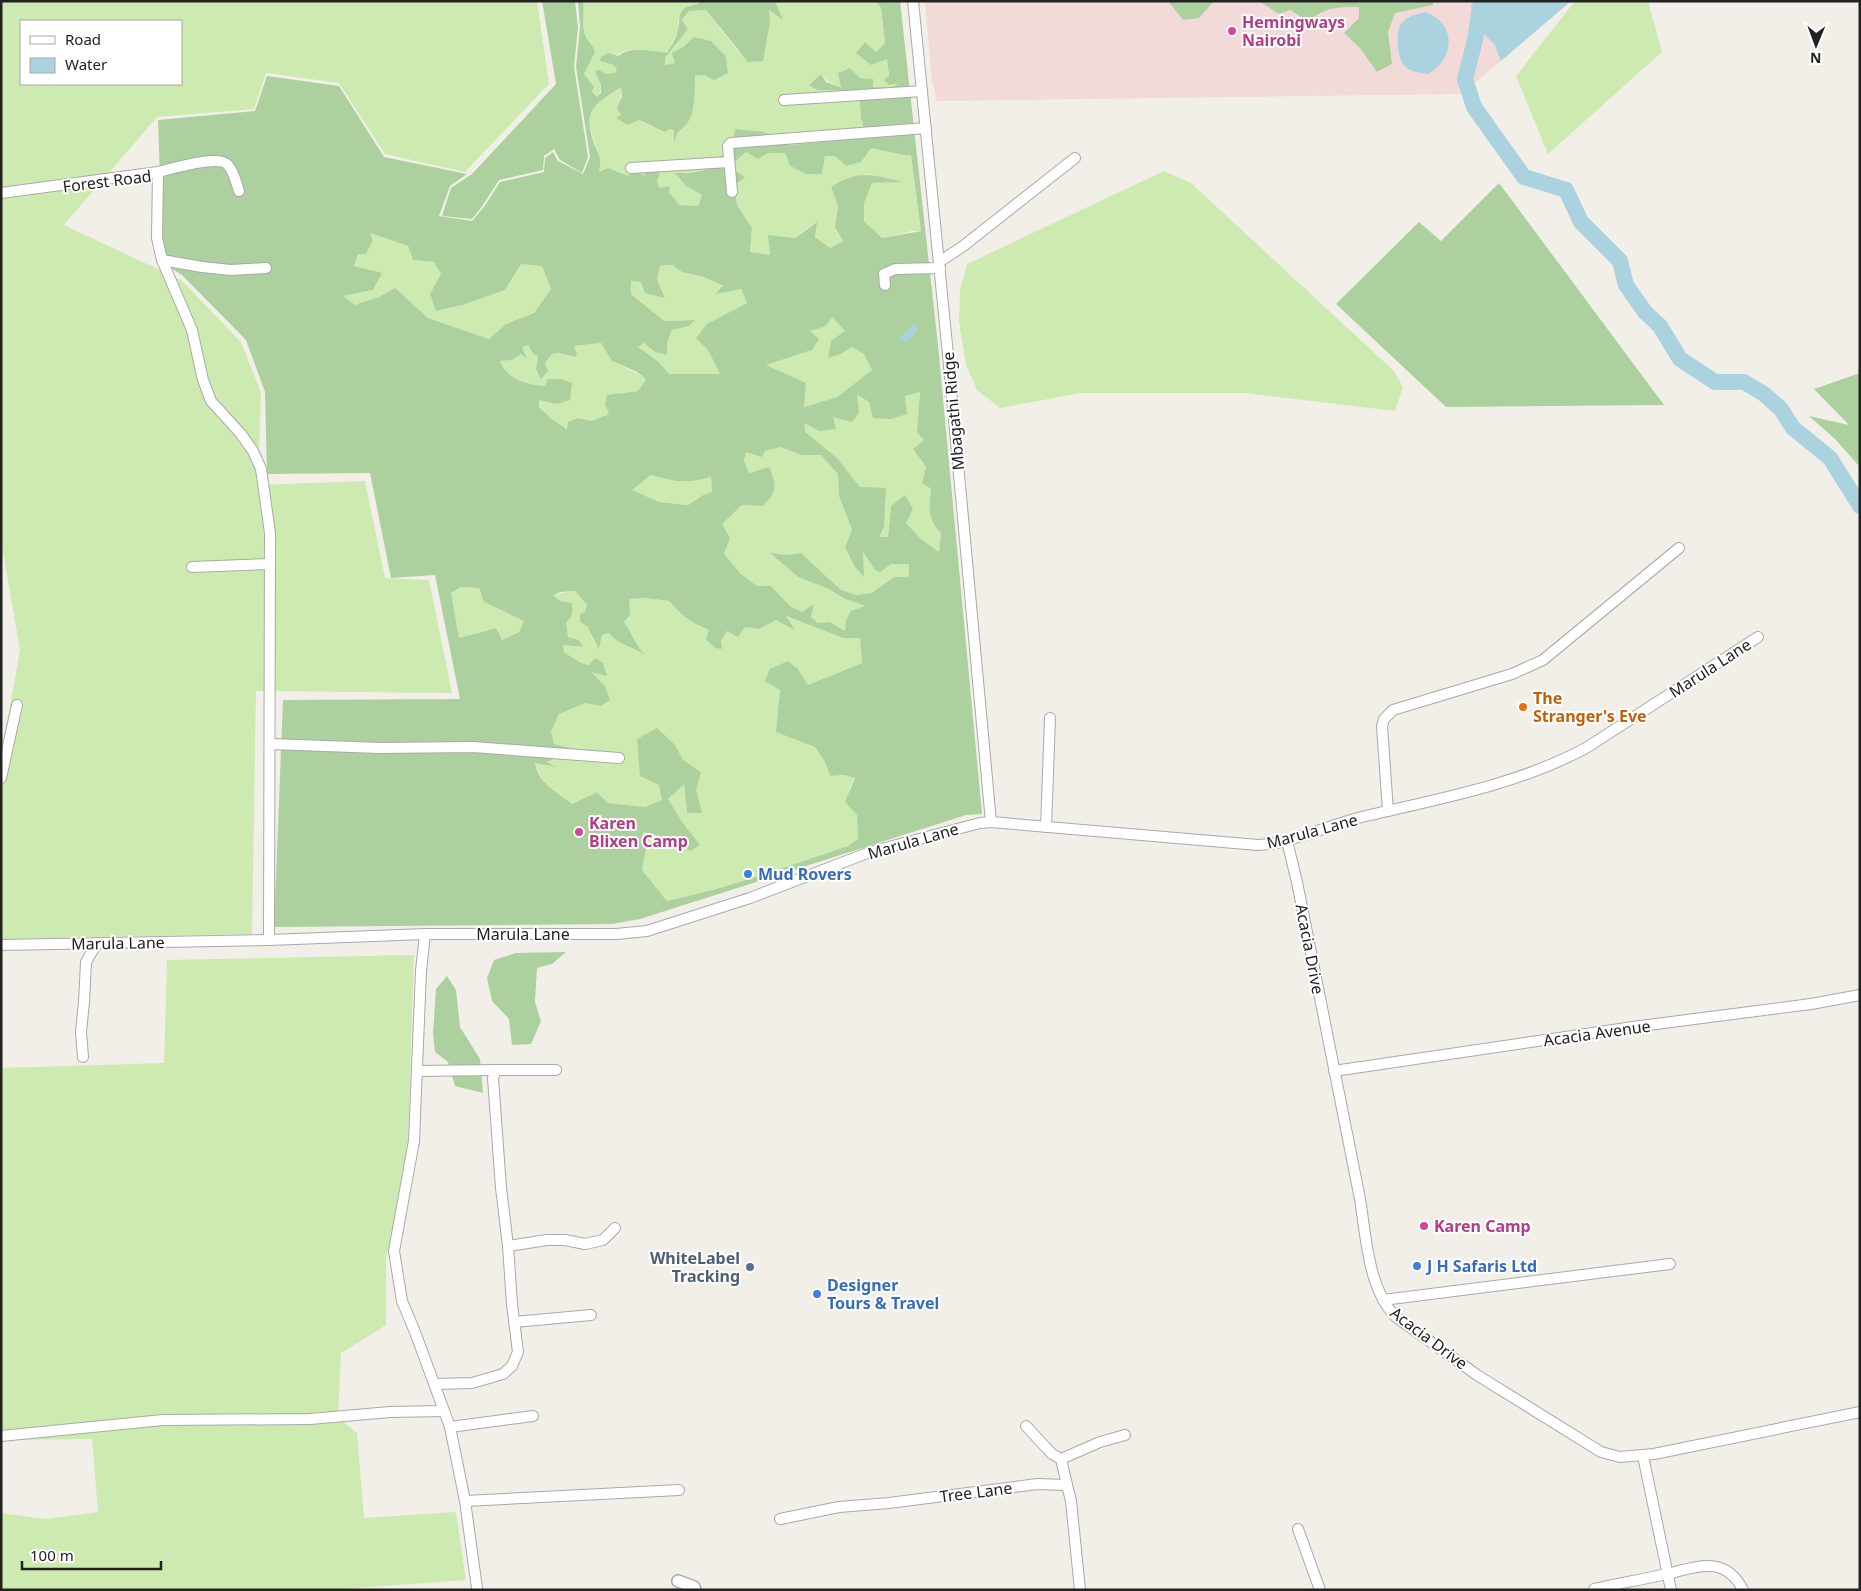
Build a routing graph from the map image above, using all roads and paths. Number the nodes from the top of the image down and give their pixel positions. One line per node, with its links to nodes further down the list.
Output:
1 (913, 1): 2 (street, Mbagathi Ridge)
2 (922, 90): 3 (street); 4 (street, Mbagathi Ridge)
3 (784, 100)
4 (926, 128): 6 (street); 13 (street, Mbagathi Ridge)
5 (1075, 158): 13 (street)
6 (729, 162): 7 (street); 10 (street)
7 (631, 168)
8 (158, 172): 9 (street); 11 (street, Forest Road); 12 (street, Forest Road)
9 (239, 191)
10 (732, 192)
11 (1, 194)
12 (162, 260): 14 (street); 17 (street, Forest Road)
13 (940, 265): 15 (street); 26 (street, Mbagathi Ridge)
14 (266, 268)
15 (885, 285)
16 (1679, 548): 25 (street)
17 (270, 564): 18 (street); 22 (street, Forest Road)
18 (192, 567)
19 (1758, 637): 25 (street, Marula Lane)
20 (17, 705): 24 (street)
21 (1050, 718): 27 (street)
22 (270, 744): 23 (street); 30 (street, Forest Road)
23 (619, 758)
24 (1, 778)
25 (1388, 811): 28 (street, Marula Lane)
26 (991, 822): 27 (street, Marula Lane); 29 (street, Marula Lane)
27 (1046, 827): 28 (street, Marula Lane)
28 (1287, 841): 38 (street, Acacia Drive)
29 (426, 934): 30 (street, Marula Lane); 37 (street)
30 (269, 940): 31 (street, Marula Lane)
31 (97, 943): 32 (street, Marula Lane); 34 (street)
32 (1, 945)
33 (1860, 994): 38 (street, Acacia Avenue)
34 (83, 1057)
35 (496, 1070): 36 (street); 37 (street); 40 (street)
36 (556, 1070)
37 (417, 1071): 45 (street)
38 (1334, 1071): 42 (street, Acacia Drive)
39 (615, 1228): 40 (street)
40 (508, 1246): 44 (street)
41 (1670, 1264): 42 (street)
42 (1383, 1300): 53 (street, Acacia Drive)
43 (591, 1315): 44 (street)
44 (514, 1322): 45 (street)
45 (435, 1384): 46 (street)
46 (443, 1411): 50 (street); 52 (street)
47 (1860, 1412): 53 (street, Acacia Drive)
48 (533, 1416): 50 (street)
49 (1026, 1426): 54 (street)
50 (450, 1427): 57 (street)
51 (1124, 1434): 54 (street)
52 (1, 1436)
53 (1643, 1456): 60 (street)
54 (1061, 1458): 55 (street)
55 (1067, 1484): 58 (street, Tree Lane); 65 (street)
56 (679, 1490): 57 (street)
57 (465, 1501): 62 (street)
58 (780, 1519)
59 (1298, 1529): 66 (street)
60 (1669, 1574): 63 (street); 67 (street); 68 (street)
61 (678, 1581): 64 (street)
62 (477, 1588)
63 (1594, 1589)
64 (695, 1590)
65 (1080, 1590)
66 (1320, 1590)
67 (1672, 1590)
68 (1743, 1590)

